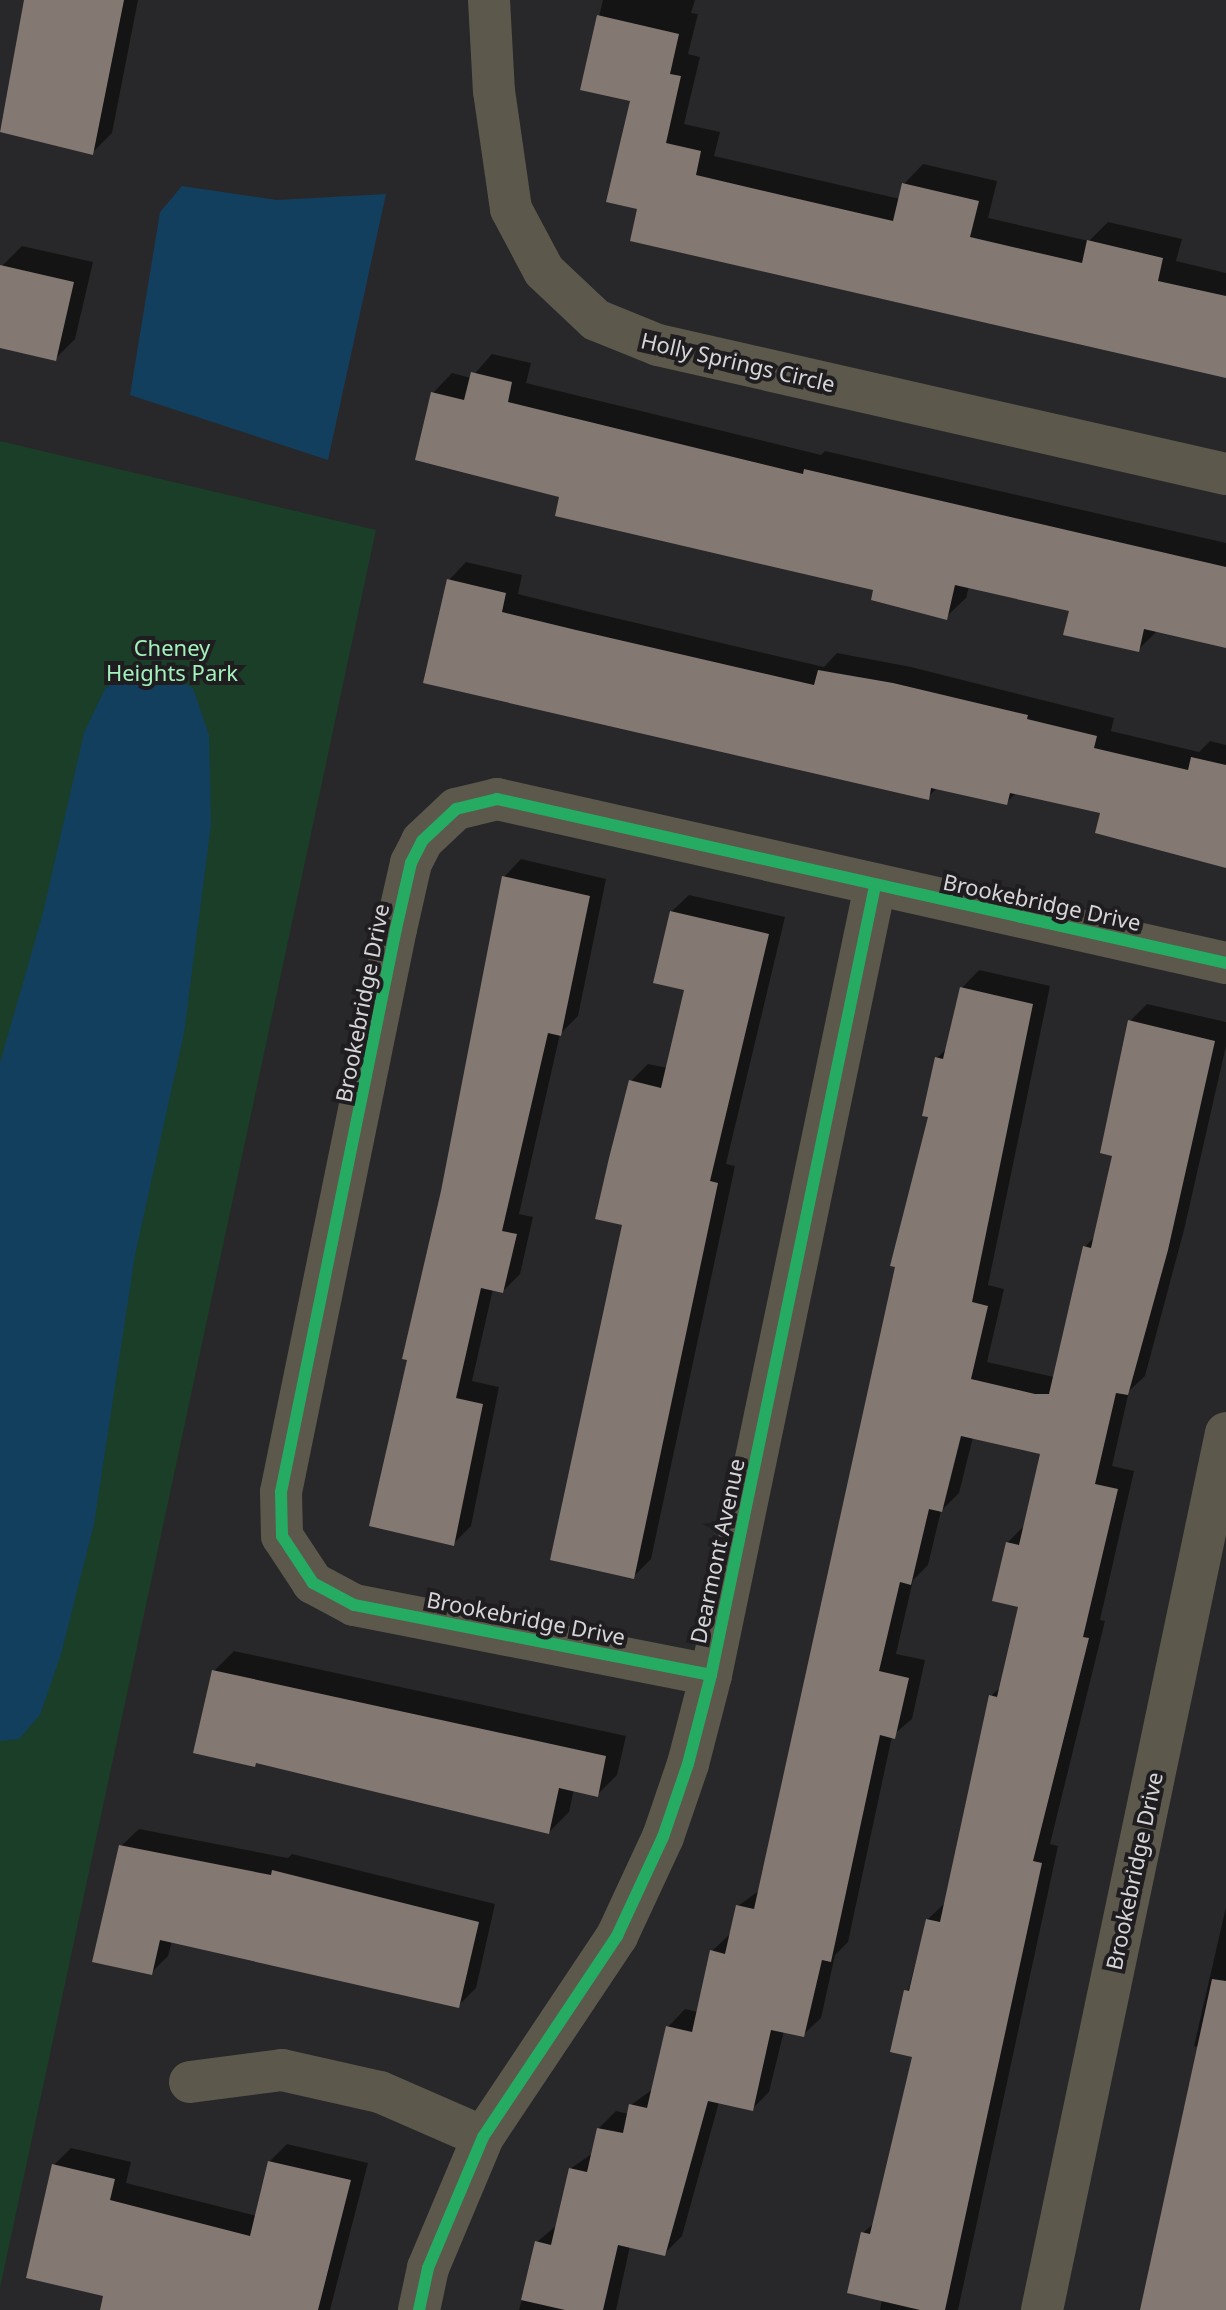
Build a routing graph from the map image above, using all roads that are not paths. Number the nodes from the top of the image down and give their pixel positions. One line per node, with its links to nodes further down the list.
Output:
1 (489, 0): 2 (street, Holly Springs Circle)
2 (1226, 474)
3 (875, 886): 4 (street, Brookebridge Drive); 6 (street, Dearmont Avenue); 6 (street, Brookebridge Drive)
4 (1226, 963)
5 (1226, 1433): 10 (street, Brookebridge Drive)
6 (711, 1675): 8 (street, Dearmont Avenue)
7 (190, 2082): 8 (street)
8 (483, 2137): 9 (street, Dearmont Avenue)
9 (419, 2310)
10 (1042, 2310)

